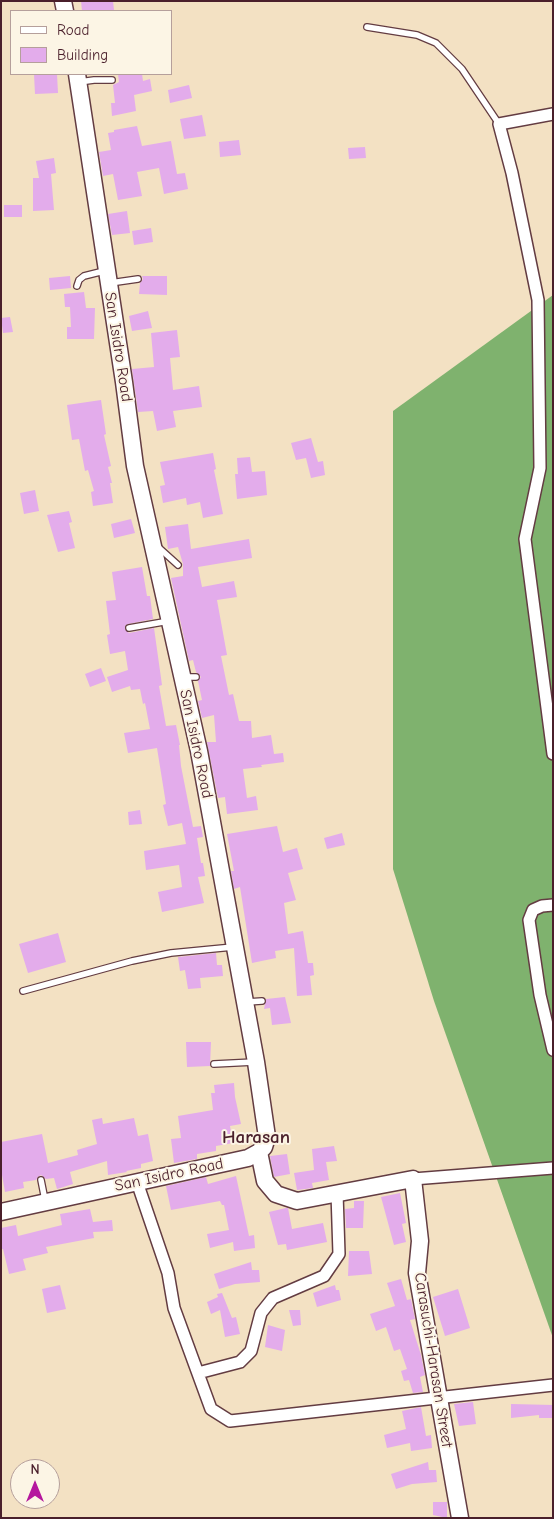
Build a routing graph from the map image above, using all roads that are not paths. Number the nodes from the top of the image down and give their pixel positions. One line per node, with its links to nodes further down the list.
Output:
1 (367, 27): 5 (lane)
2 (78, 78): 3 (lane); 6 (street, San Isidro Road)
3 (112, 80)
4 (553, 114): 5 (street)
5 (499, 124): 13 (street)
6 (107, 277): 7 (lane); 8 (lane); 9 (street, San Isidro Road)
7 (138, 279)
8 (78, 286)
9 (152, 543): 10 (lane); 11 (street, San Isidro Road)
10 (178, 565)
11 (170, 620): 12 (lane); 15 (street, San Isidro Road)
12 (129, 628)
13 (553, 754)
14 (553, 905): 19 (street)
15 (235, 947): 16 (lane); 18 (street, San Isidro Road)
16 (23, 991)
17 (262, 1001): 18 (lane)
18 (245, 1002): 20 (street, San Isidro Road)
19 (553, 1050)
20 (256, 1062): 21 (lane); 22 (street, San Isidro Road)
21 (214, 1064)
22 (260, 1152): 26 (street, San Isidro Road); 27 (street)
23 (553, 1168): 24 (street)
24 (413, 1179): 27 (street); 32 (street, Carasuchi-Harasan Street)
25 (40, 1180): 28 (lane)
26 (137, 1182): 28 (street, San Isidro Road); 30 (street)
27 (337, 1193): 30 (street)
28 (45, 1202): 29 (street, San Isidro Road)
29 (1, 1212)
30 (198, 1373): 32 (street)
31 (553, 1385): 32 (street)
32 (439, 1398): 33 (street, Carasuchi-Harasan Street)
33 (460, 1518)

